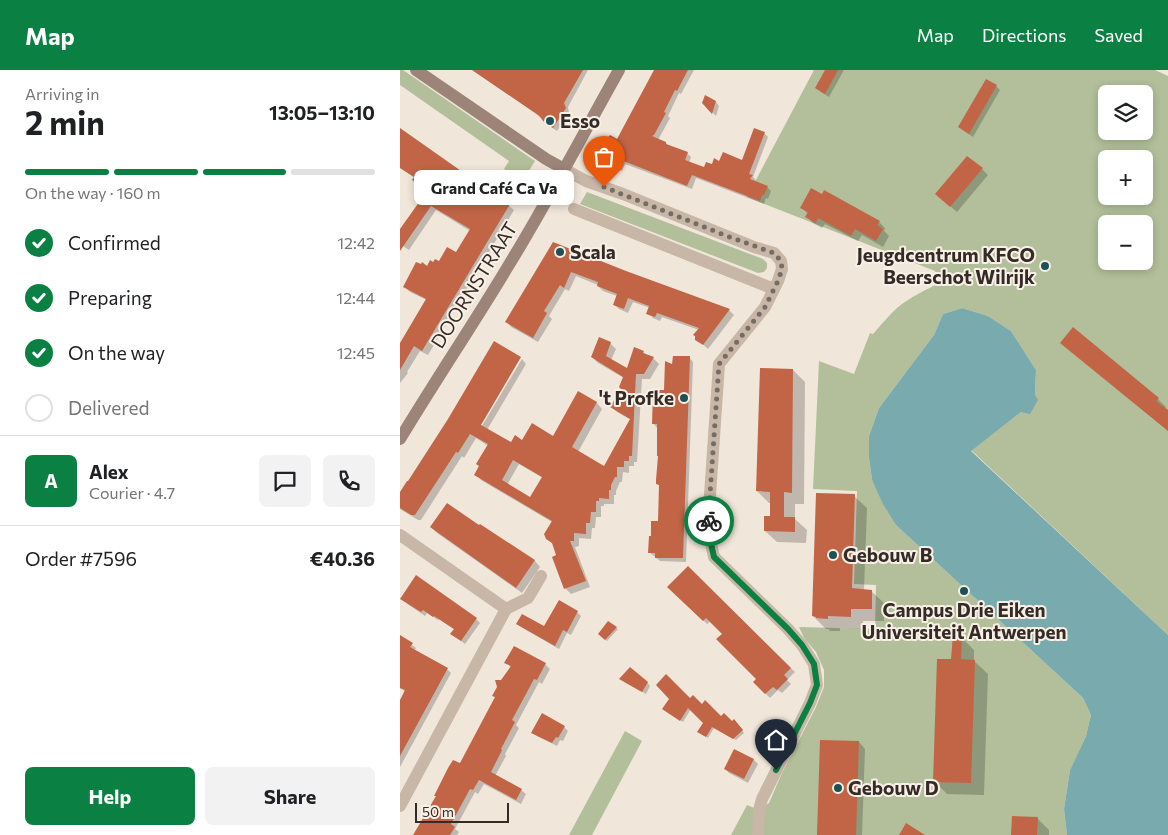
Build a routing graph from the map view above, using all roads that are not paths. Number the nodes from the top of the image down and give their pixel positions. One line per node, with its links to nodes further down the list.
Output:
1 (416, 70): 3 (street)
2 (619, 70): 3 (street, DOORNSTRAAT)
3 (564, 169): 5 (street); 6 (street, DOORNSTRAAT)
4 (574, 209): 5 (street)
5 (774, 289): 11 (street)
6 (400, 439)
7 (400, 535): 9 (street)
8 (541, 576): 9 (street)
9 (506, 609): 10 (street)
10 (400, 806)
11 (758, 835)

